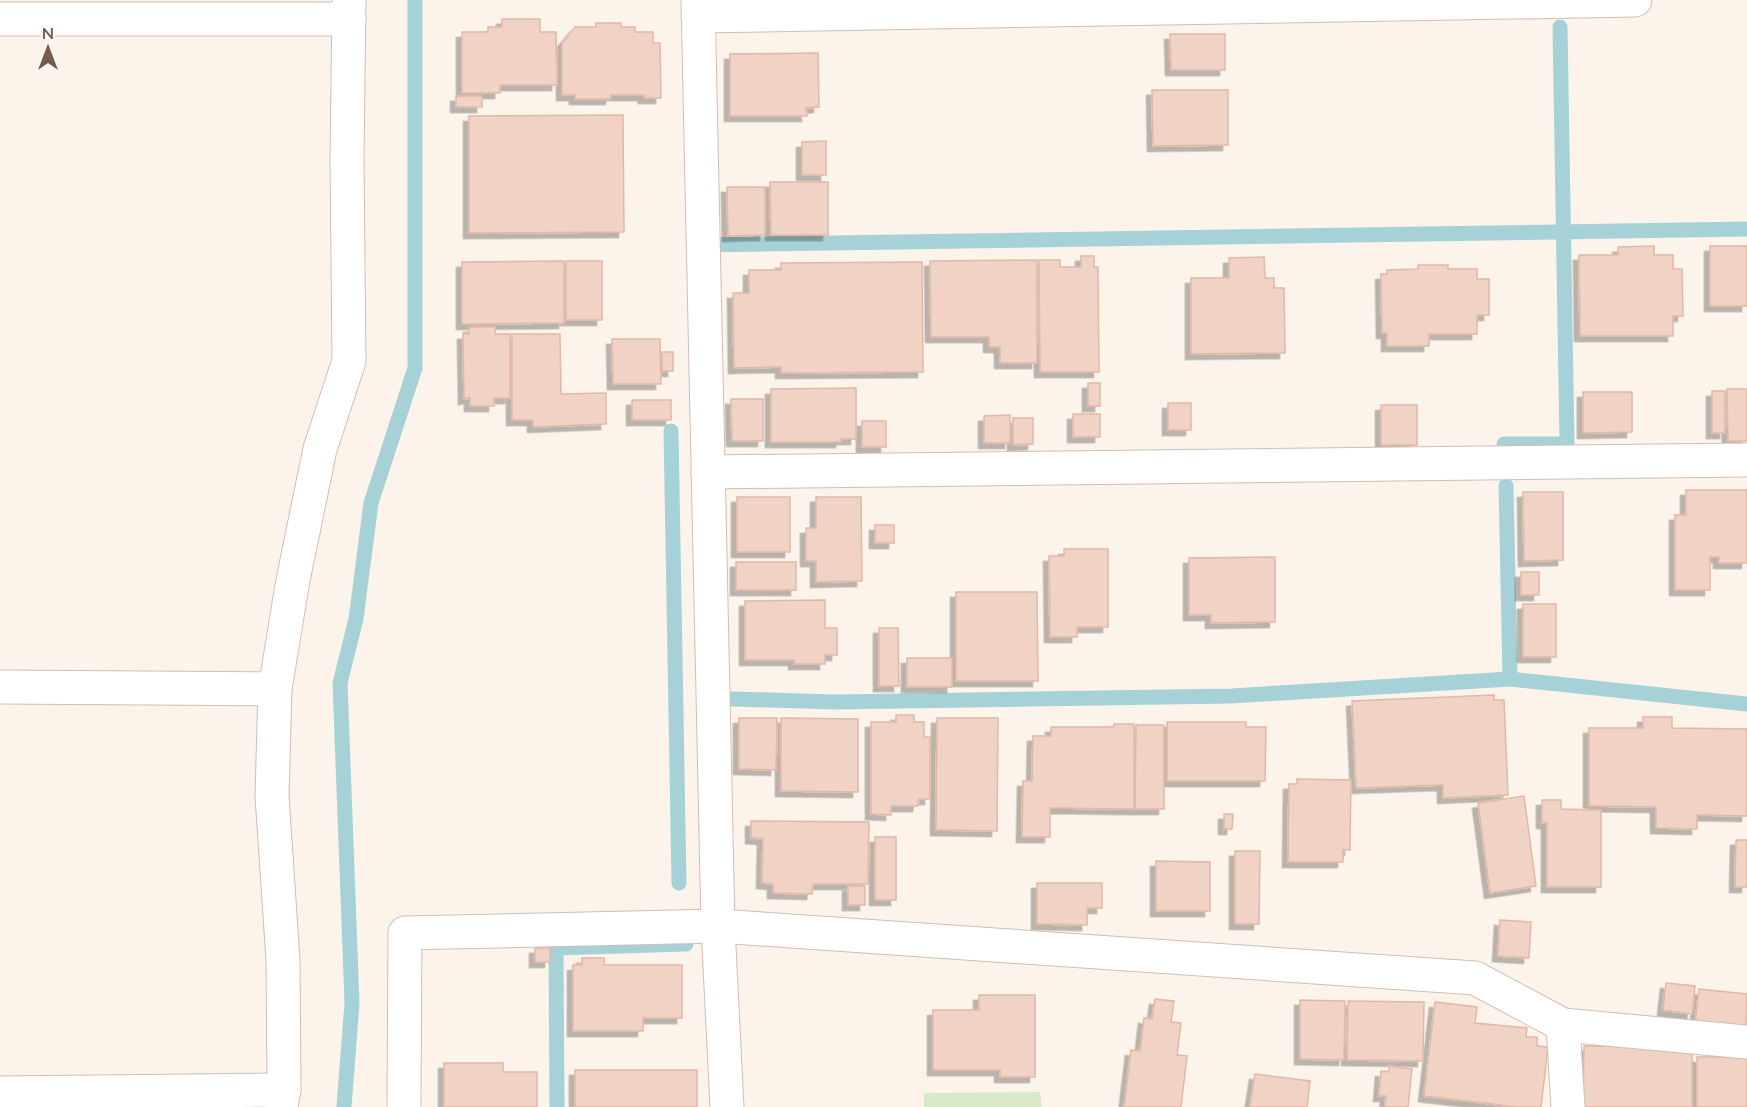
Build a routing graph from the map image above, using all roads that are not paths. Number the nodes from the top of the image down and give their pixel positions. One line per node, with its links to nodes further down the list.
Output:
1 (1635, 0): 2 (street)
2 (698, 8): 6 (street)
3 (349, 10): 4 (street); 8 (street)
4 (0, 19)
5 (1747, 460): 6 (street)
6 (708, 472): 9 (street)
7 (0, 687): 8 (street)
8 (275, 689): 13 (street)
9 (718, 926): 10 (street); 14 (street); 15 (street)
10 (1563, 1025): 11 (street); 16 (street)
11 (1747, 1042)
12 (0, 1093): 13 (street)
13 (283, 1099)
14 (404, 1107)
15 (727, 1107)
16 (1568, 1107)

